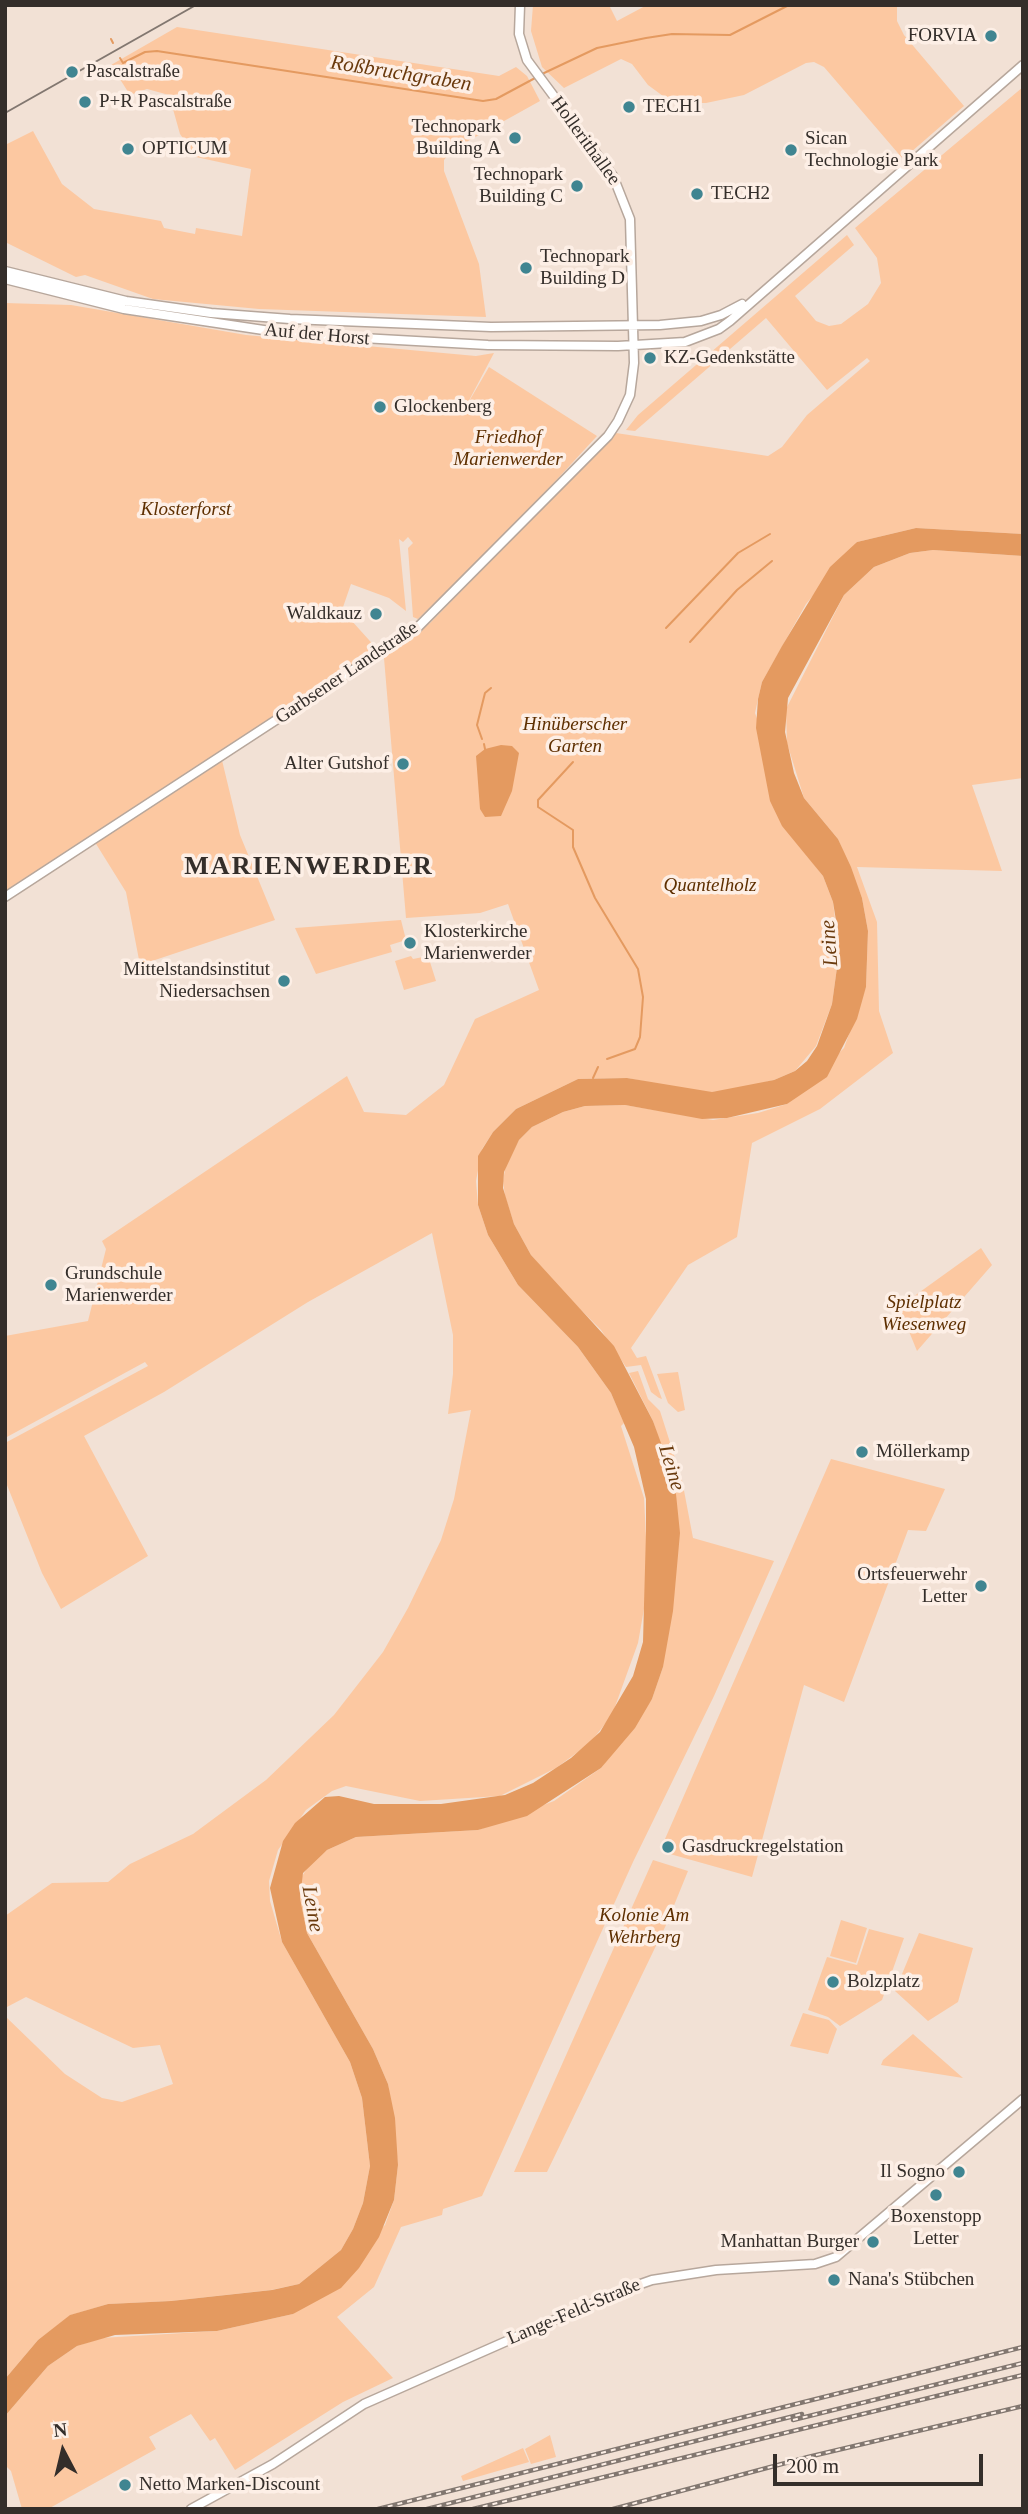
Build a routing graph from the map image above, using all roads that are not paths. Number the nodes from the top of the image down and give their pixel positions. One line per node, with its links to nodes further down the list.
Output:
1 (520, 5): 6 (street, Hollerithallee)
2 (1023, 65): 5 (street)
3 (5, 271): 6 (street, Auf der Horst)
4 (5, 279): 7 (street, Auf der Horst)
5 (768, 286): 6 (street); 7 (street)
6 (635, 325): 7 (street, Garbsener Landstraße)
7 (635, 345): 8 (street, Garbsener Landstraße)
8 (5, 897)
9 (1023, 2099): 10 (street, Lange-Feld-Straße)
10 (191, 2509)

